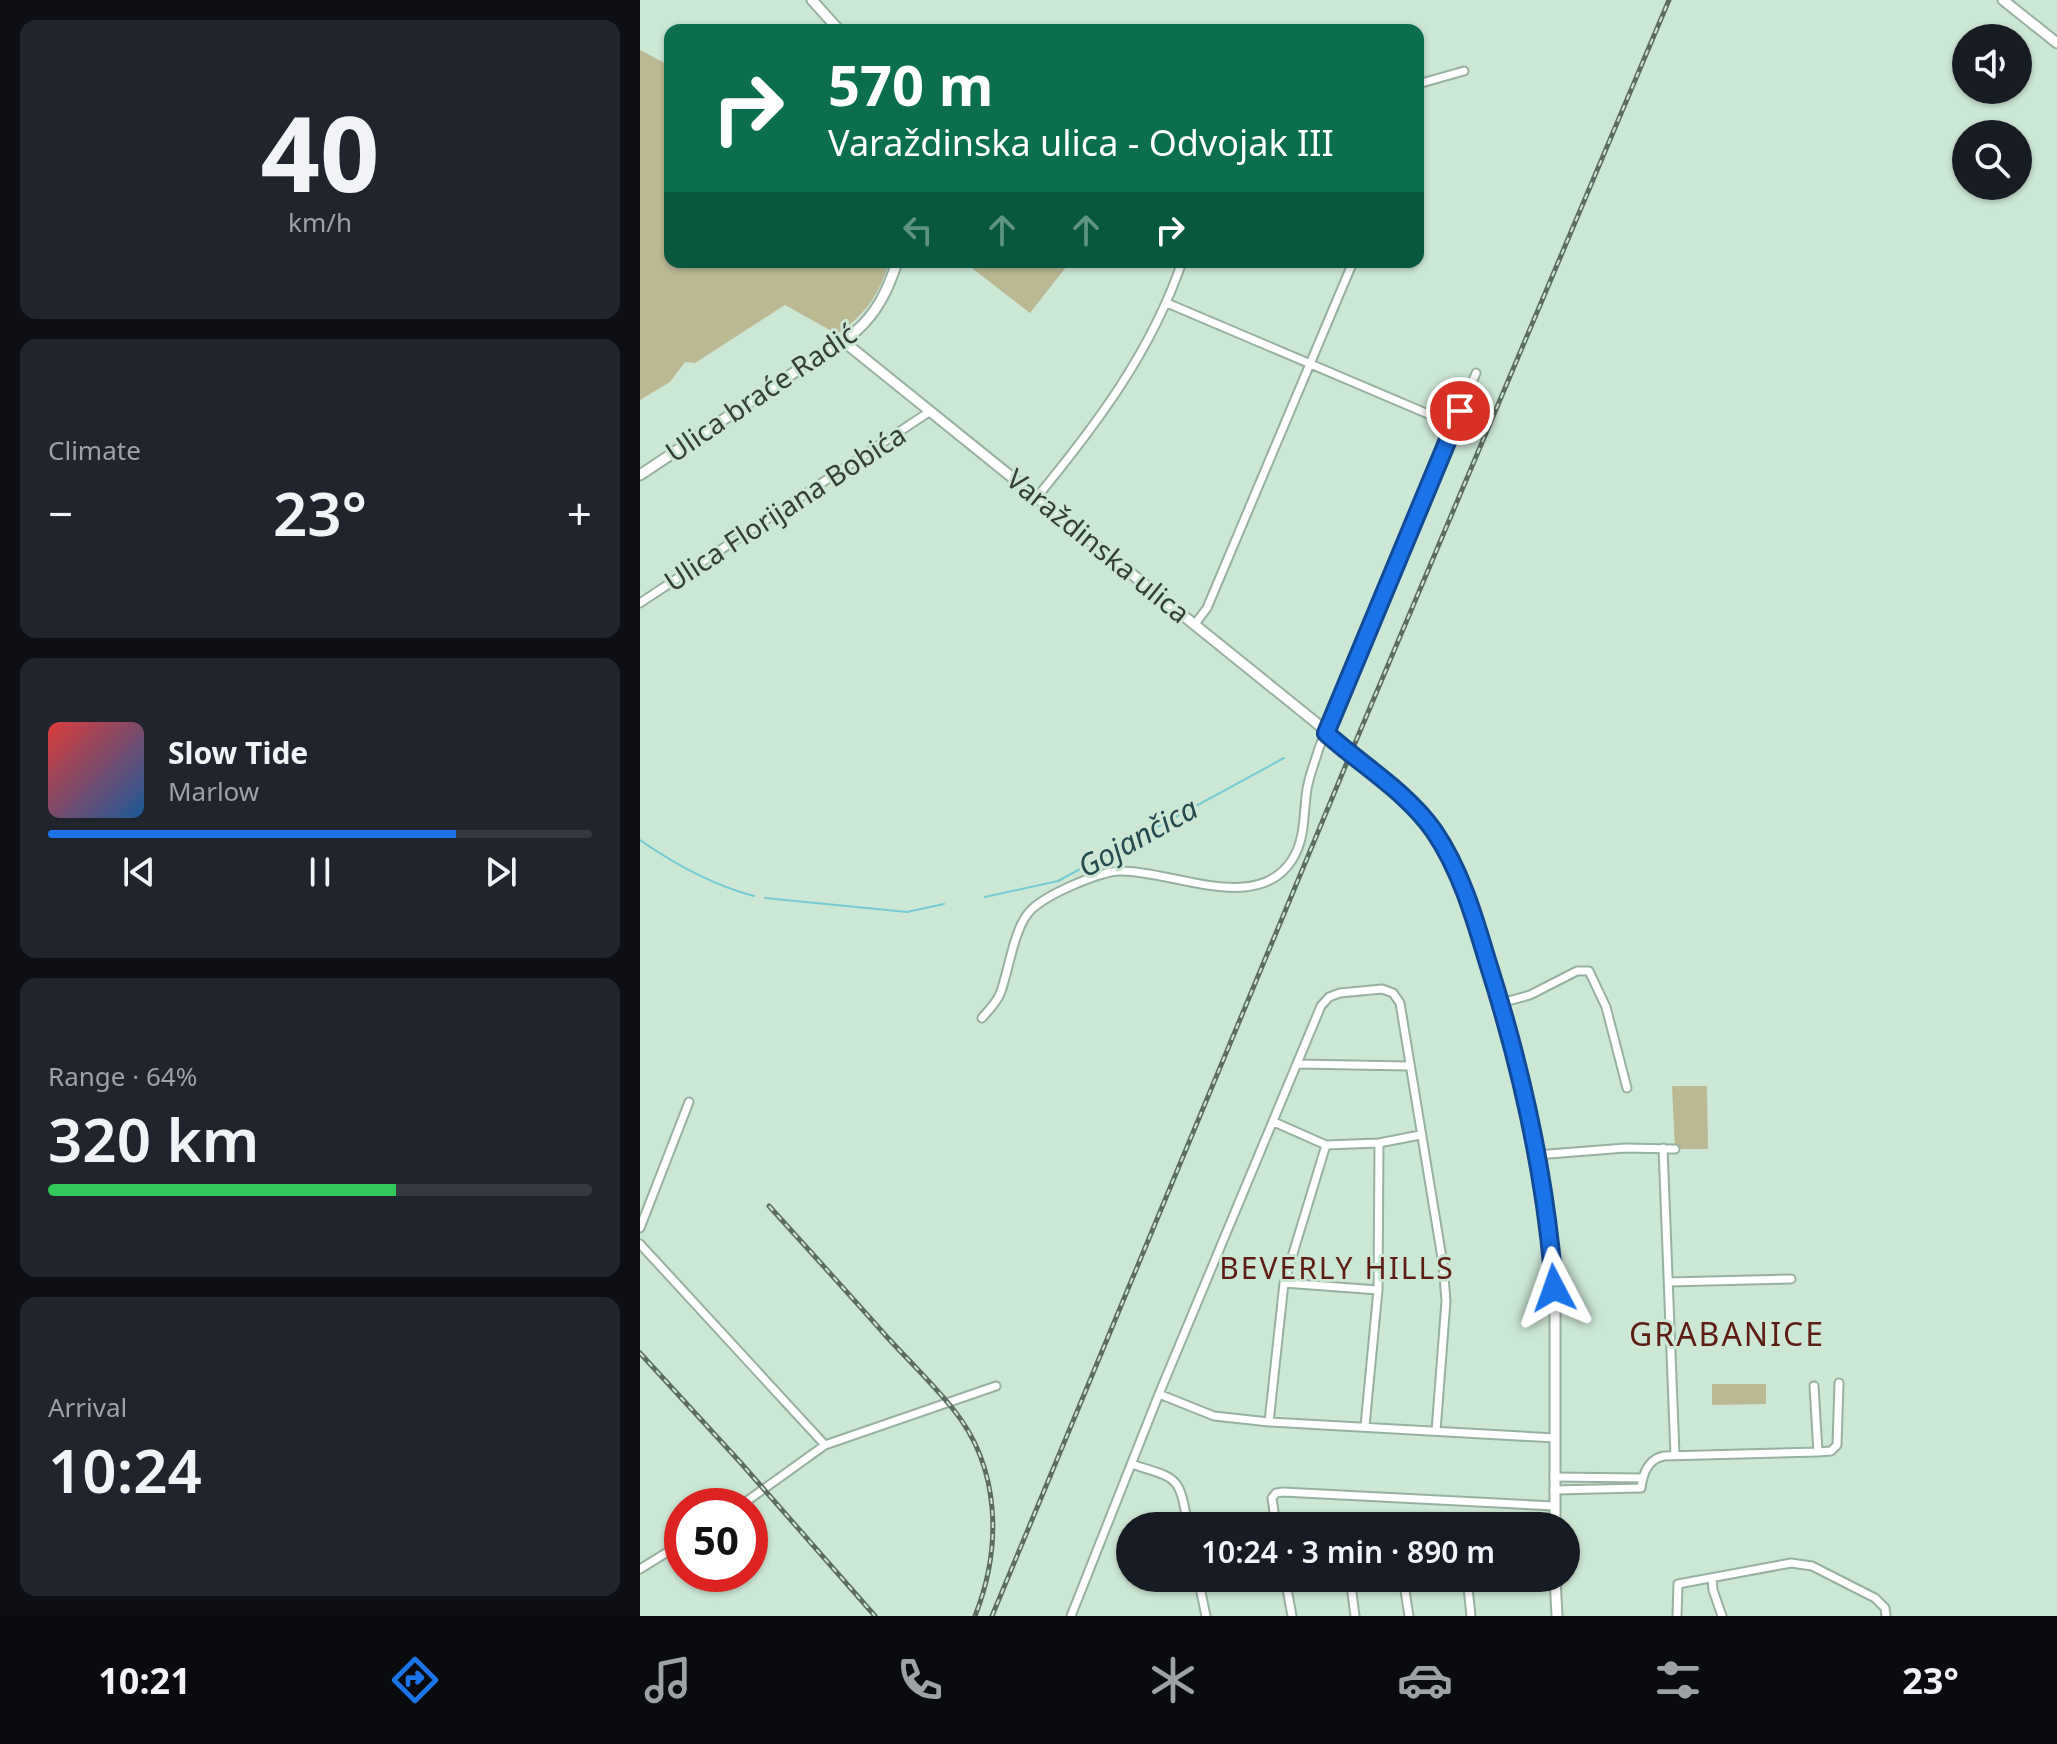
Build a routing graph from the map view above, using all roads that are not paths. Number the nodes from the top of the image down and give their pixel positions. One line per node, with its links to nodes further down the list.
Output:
1 (812, 0): 3 (main road)
2 (2003, 0): 4 (main road)
3 (834, 24)
4 (2057, 43)
5 (1464, 71): 6 (street)
6 (1424, 82)
7 (894, 268): 11 (main road, Ulica braće Radić)
8 (1180, 268): 10 (street)
9 (1350, 268): 12 (street)
10 (1167, 303): 12 (street); 17 (street)
11 (843, 341): 14 (main road, Varaždinska ulica); 16 (main road, Ulica braće Radić)
12 (1309, 364): 15 (street); 19 (street)
13 (1476, 373): 15 (street)
14 (929, 412): 17 (main road, Varaždinska ulica); 18 (street, Ulica Florijana Bobića)
15 (1454, 425): 20 (street)
16 (640, 475)
17 (1037, 497): 19 (main road, Varaždinska ulica)
18 (640, 603)
19 (1195, 624): 20 (main road, Varaždinska ulica)
20 (1326, 733): 21 (main road, Varaždinska ulica); 22 (street)
21 (1501, 1003): 25 (street); 33 (main road, Varaždinska ulica)
22 (982, 1018)
23 (1298, 1064): 24 (street); 24 (street); 27 (street)
24 (1408, 1066): 28 (street)
25 (1627, 1088)
26 (689, 1102): 34 (street)
27 (1274, 1122): 30 (street); 43 (street)
28 (1420, 1135): 29 (street); 46 (street)
29 (1379, 1143): 30 (street); 39 (street)
30 (1326, 1145): 38 (street)
31 (1663, 1148): 32 (street); 33 (street); 37 (street)
32 (1675, 1149)
33 (1536, 1155): 47 (main road, Varaždinska ulica)
34 (640, 1228)
35 (640, 1244): 48 (street)
36 (1791, 1279): 37 (street)
37 (1669, 1282): 50 (street)
38 (1284, 1283): 39 (street); 44 (street)
39 (1378, 1290): 45 (street)
40 (1839, 1383): 49 (street)
41 (996, 1386): 48 (street)
42 (1814, 1386): 49 (street)
43 (1159, 1394): 44 (street); 51 (street)
44 (1269, 1422): 45 (street)
45 (1365, 1426): 46 (street)
46 (1436, 1431): 47 (street)
47 (1555, 1438): 52 (main road, Varaždinska ulica)
48 (825, 1445): 54 (street)
49 (1818, 1452): 50 (street)
50 (1675, 1455): 53 (street)
51 (1131, 1464): 57 (street); 70 (street)
52 (1554, 1477): 53 (street); 55 (main road, Varaždinska ulica)
53 (1642, 1478): 55 (street)
54 (765, 1488)
55 (1554, 1490): 56 (main road, Varaždinska ulica)
56 (1554, 1506): 58 (street); 59 (main road, Varaždinska ulica)
57 (1186, 1512)
58 (1274, 1512)
59 (1554, 1512)
60 (664, 1554): 61 (street)
61 (640, 1569)
62 (1712, 1578): 77 (street); 78 (street); 79 (street)
63 (1201, 1592): 69 (street)
64 (1288, 1592): 72 (street)
65 (1352, 1592): 73 (street)
66 (1405, 1592): 74 (street)
67 (1468, 1592): 75 (street)
68 (1556, 1592): 76 (main road)
69 (1205, 1615): 71 (street)
70 (1071, 1616)
71 (1195, 1616)
72 (1292, 1616)
73 (1355, 1616)
74 (1409, 1616)
75 (1471, 1616)
76 (1557, 1616)
77 (1677, 1616)
78 (1722, 1616)
79 (1886, 1616)

